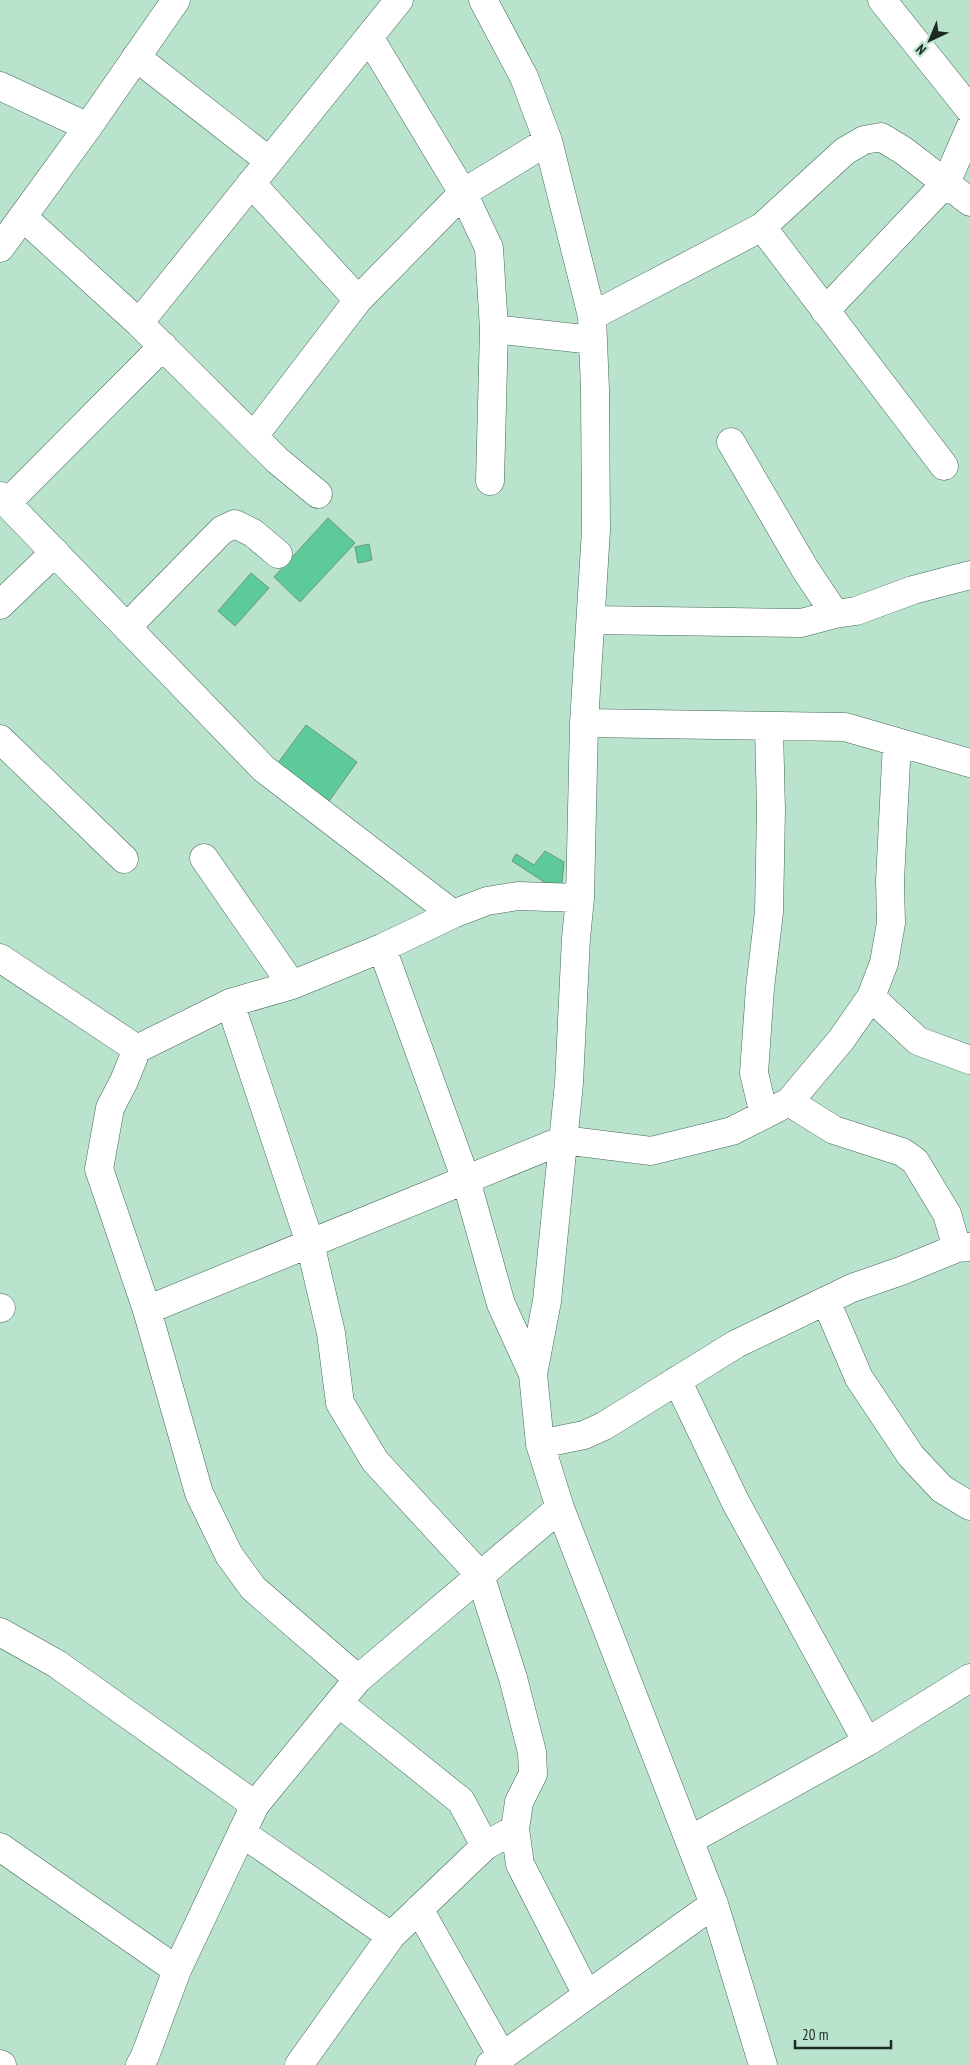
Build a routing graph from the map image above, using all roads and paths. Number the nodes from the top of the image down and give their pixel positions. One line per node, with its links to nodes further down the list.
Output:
1 (399, 0): 5 (street)
2 (483, 0): 11 (street)
3 (882, 0): 8 (street)
4 (170, 2): 6 (street)
5 (369, 37): 12 (street); 15 (street)
6 (136, 56): 9 (street); 12 (street)
7 (0, 86): 9 (street)
8 (970, 110)
9 (88, 128): 17 (street)
10 (970, 128): 14 (street)
11 (548, 141): 15 (street); 23 (street)
12 (269, 161): 13 (street)
13 (251, 183): 20 (street); 22 (street)
14 (946, 183): 16 (street); 18 (street); 21 (street)
15 (463, 193): 20 (street); 24 (street)
16 (970, 202)
17 (23, 217): 19 (street); 22 (street)
18 (762, 227): 21 (street); 23 (street)
19 (0, 248)
20 (358, 300): 26 (street)
21 (826, 310): 28 (street)
22 (139, 324): 25 (street)
23 (592, 328): 24 (street); 37 (street)
24 (494, 329): 29 (street)
25 (163, 346): 26 (street); 31 (street)
26 (254, 436): 30 (street)
27 (731, 442): 36 (street)
28 (944, 466)
29 (490, 481)
30 (318, 494)
31 (4, 499): 32 (street)
32 (55, 552): 35 (street); 38 (street)
33 (278, 554): 38 (street)
34 (970, 575): 36 (street)
35 (0, 605)
36 (835, 614): 37 (street)
37 (590, 620): 39 (street)
38 (127, 627): 47 (street)
39 (584, 723): 40 (street); 46 (street)
40 (769, 728): 42 (street); 56 (street)
41 (0, 739): 45 (street)
42 (897, 742): 43 (street); 51 (street)
43 (970, 763)
44 (204, 858): 50 (street)
45 (124, 859)
46 (580, 898): 47 (street); 57 (street)
47 (453, 914): 48 (street)
48 (382, 948): 50 (street); 58 (street)
49 (0, 958): 53 (street)
50 (292, 984): 52 (street)
51 (871, 997): 54 (street); 55 (street)
52 (230, 1003): 53 (street); 59 (street)
53 (137, 1049): 62 (street)
54 (970, 1060)
55 (789, 1102): 56 (street); 60 (street)
56 (764, 1115): 57 (street)
57 (563, 1140): 58 (street); 63 (street)
58 (466, 1180): 59 (street); 63 (street)
59 (310, 1243): 62 (street); 68 (street)
60 (963, 1248): 61 (street)
61 (826, 1301): 64 (street); 66 (street)
62 (147, 1310): 71 (street)
63 (533, 1374): 65 (street)
64 (676, 1380): 65 (street); 73 (street)
65 (540, 1444): 67 (street)
66 (970, 1506)
67 (560, 1508): 68 (street); 77 (street)
68 (480, 1576): 71 (street); 75 (street)
69 (0, 1632): 74 (street)
70 (970, 1678): 73 (street)
71 (358, 1679): 72 (street)
72 (339, 1703): 74 (street); 78 (street)
73 (867, 1742): 77 (street)
74 (254, 1805): 76 (street)
75 (515, 1829): 78 (street); 84 (street)
76 (242, 1833): 82 (street); 83 (street)
77 (690, 1840): 80 (street)
78 (485, 1846): 81 (street)
79 (0, 1847): 83 (street)
80 (714, 1904): 84 (street); 88 (street)
81 (419, 1909): 82 (street); 85 (street)
82 (391, 1936): 87 (street)
83 (177, 1970): 86 (street)
84 (587, 1995): 85 (street)
85 (496, 2061)
86 (140, 2065)
87 (299, 2065)
88 (763, 2065)

